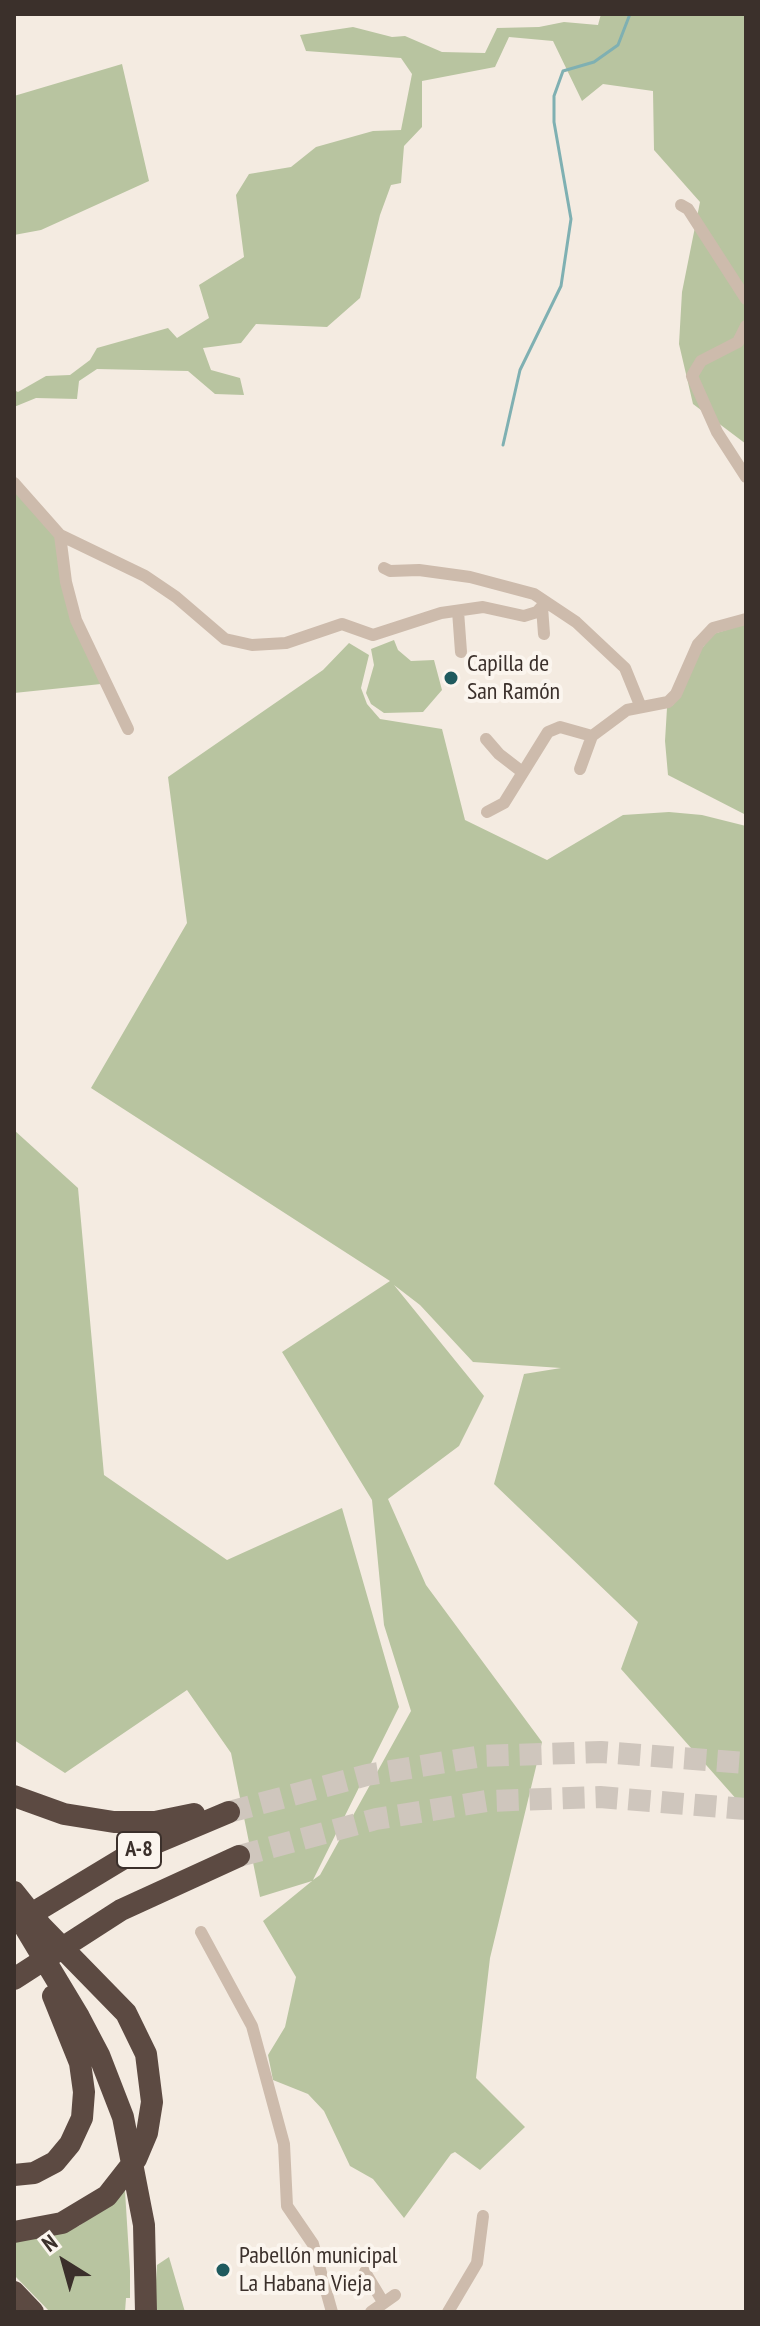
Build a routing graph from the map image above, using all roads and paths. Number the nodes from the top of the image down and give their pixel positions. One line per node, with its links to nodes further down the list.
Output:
1 (681, 205): 2 (street)
2 (746, 299)
3 (746, 326): 4 (street)
4 (746, 477)
5 (14, 483): 6 (street)
6 (60, 535): 9 (street); 14 (street)
7 (384, 568): 8 (street)
8 (543, 605): 9 (street); 11 (street); 13 (street)
9 (458, 611): 12 (street)
10 (746, 619): 13 (street)
11 (544, 634)
12 (461, 652)
13 (640, 705): 15 (street)
14 (128, 729)
15 (592, 736): 17 (street); 18 (street)
16 (486, 739): 18 (street)
17 (580, 769)
18 (521, 771): 19 (street)
19 (487, 812)
20 (14, 1796): 24 (highway, A-8)
21 (239, 1856): 26 (highway, A-8)
22 (14, 1892): 29 (highway)
23 (14, 1908): 36 (highway)
24 (14, 1926): 26 (highway)
25 (201, 1932): 37 (street)
26 (23, 1978): 27 (highway); 35 (highway)
27 (14, 2175)
28 (483, 2216): 39 (street)
29 (14, 2232)
30 (365, 2272): 33 (street)
31 (14, 2292): 34 (highway)
32 (395, 2295): 33 (street)
33 (383, 2302): 38 (street)
34 (33, 2312)
35 (136, 2312)
36 (146, 2312)
37 (332, 2312)
38 (371, 2312)
39 (448, 2312)

